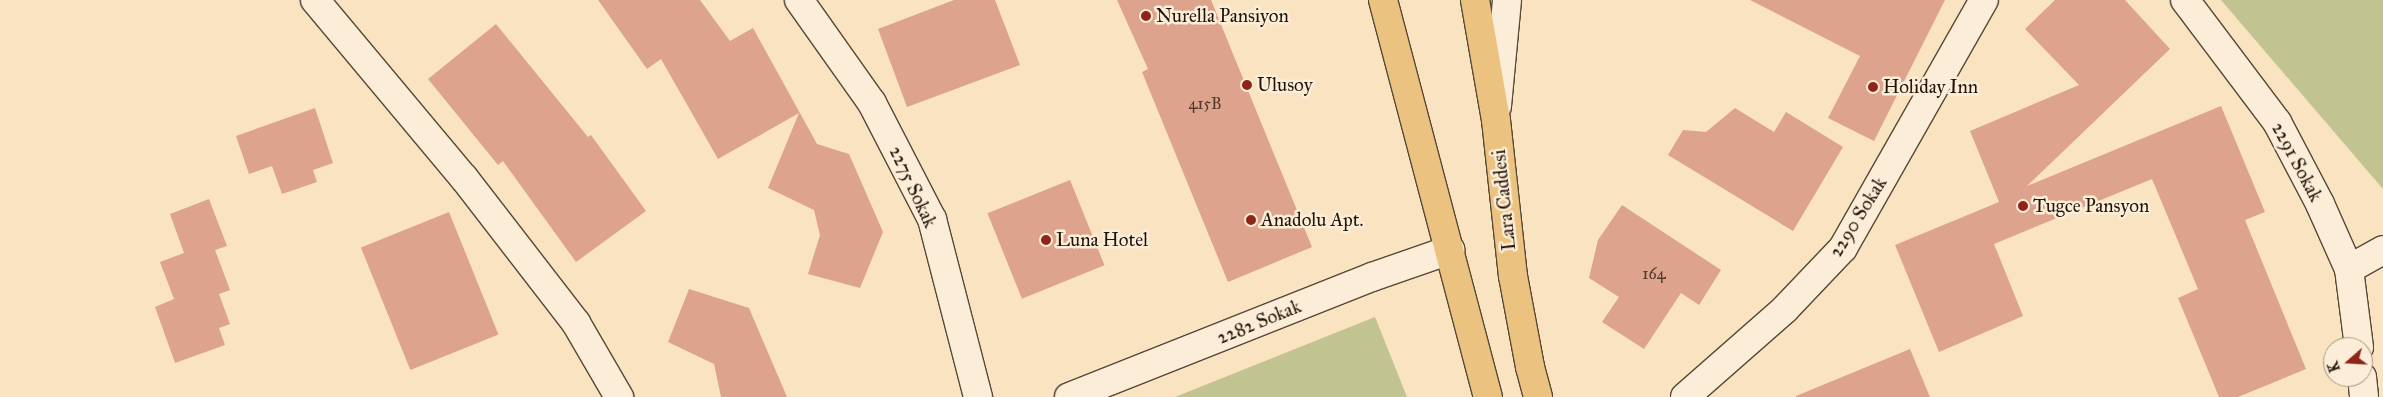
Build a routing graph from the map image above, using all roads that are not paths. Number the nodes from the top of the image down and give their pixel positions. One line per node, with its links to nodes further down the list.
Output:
1 (314, 0): 13 (street)
2 (799, 0): 14 (street, 2275 Sokak)
3 (1383, 0): 9 (main road)
4 (1475, 0): 8 (main road)
5 (1507, 0): 8 (street, Lara Caddesi)
6 (1984, 0): 18 (street, 2290 Sokak)
7 (2185, 0): 11 (street, 2291 Sokak)
8 (1496, 120): 17 (main road, Lara Caddesi)
9 (1450, 250): 15 (street, 2282 Sokak); 16 (main road)
10 (2383, 250): 11 (street)
11 (2349, 270): 12 (street, 2291 Sokak)
12 (2357, 337)
13 (619, 397)
14 (978, 397)
15 (1069, 397)
16 (1488, 397)
17 (1538, 397)
18 (1686, 397)

